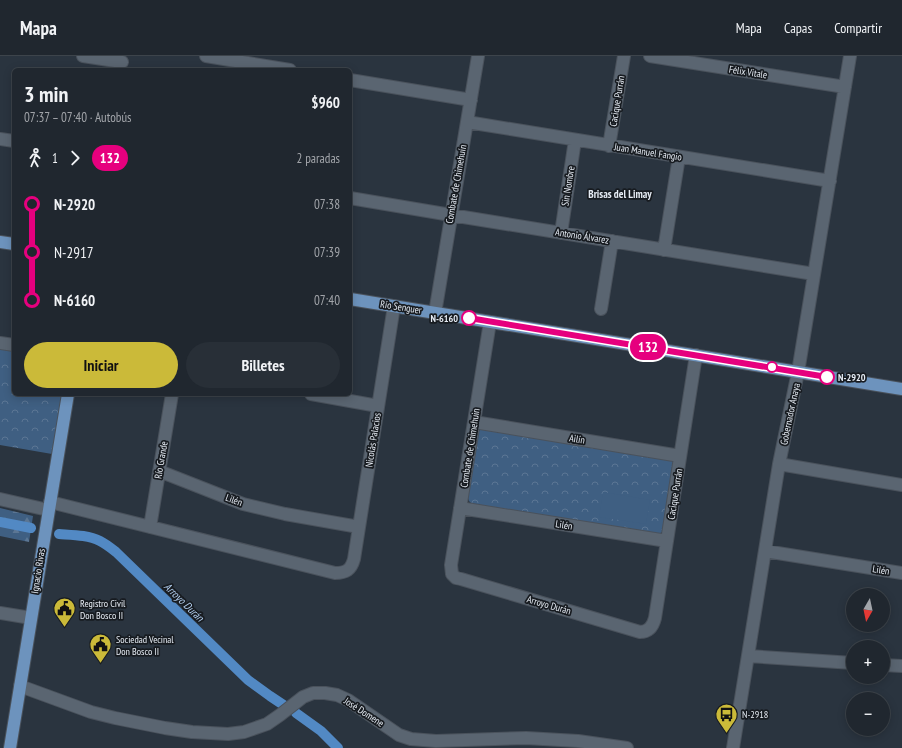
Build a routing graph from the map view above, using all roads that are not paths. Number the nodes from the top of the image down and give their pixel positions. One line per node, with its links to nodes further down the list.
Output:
1 (83, 56): 7 (street)
2 (206, 56): 8 (street)
3 (478, 56): 11 (street, Combate de Chimehuín)
4 (624, 56): 16 (street, Cacique Purrán)
5 (650, 56): 10 (street, Félix Vitale)
6 (850, 56): 10 (street, Gobernador Anaya)
7 (122, 63)
8 (278, 68)
9 (352, 80): 11 (street)
10 (845, 87): 18 (street, Gobernador Anaya)
11 (471, 100): 12 (street, Combate de Chimehuín)
12 (467, 122): 14 (street, Juan Manuel Fangio); 20 (street, Combate de Chimehuín)
13 (0, 139): 15 (street)
14 (575, 140): 16 (street, Juan Manuel Fangio); 21 (street, Sin Nombre)
15 (12, 141)
16 (609, 146): 17 (street, Juan Manuel Fangio)
17 (679, 157): 18 (street, Juan Manuel Fangio); 25 (street)
18 (830, 181): 26 (street, Gobernador Anaya)
19 (352, 198): 20 (street, Antonio Álvarez)
20 (451, 215): 21 (street, Antonio Álvarez); 30 (street, Combate de Chimehuín)
21 (561, 233): 22 (street, Antonio Álvarez)
22 (612, 241): 25 (street, Antonio Álvarez); 29 (street)
23 (0, 242): 24 (main road)
24 (12, 244)
25 (664, 250): 26 (street, Antonio Álvarez)
26 (814, 274): 35 (street, Gobernador Anaya)
27 (352, 299): 28 (main road, Río Senguer)
28 (394, 306): 30 (main road, Río Senguer); 40 (street, Nicolás Palacios)
29 (601, 309)
30 (435, 313): 31 (main road, Río Senguer)
31 (490, 322): 34 (main road, Río Senguer); 41 (street, Combate de Chimehuin)
32 (0, 343): 33 (street)
33 (12, 345)
34 (696, 355): 35 (main road, Río Senguer); 42 (street, Cacique Purrán)
35 (798, 372): 36 (main road, Río Senguer); 43 (street, Gobernador Anaya)
36 (902, 389)
37 (68, 396): 47 (main road, Ignacio Rivas)
38 (172, 396): 44 (street, Río Grande)
39 (322, 396): 40 (street)
40 (378, 406): 50 (street, Nicolás Palacios)
41 (474, 422): 42 (street, Ailín); 48 (street, Combate de Chimehuin)
42 (680, 456): 51 (street, Cacique Purrán)
43 (779, 464): 45 (street); 52 (street, Gobernador Anaya)
44 (159, 471): 49 (street, Río Grande); 50 (street, Lilén)
45 (902, 485)
46 (0, 498): 47 (street)
47 (49, 506): 49 (street); 56 (main road, Ignacio Rivas)
48 (460, 508): 51 (street, Lilén); 53 (street, Combate de Chimehuin)
49 (150, 527): 50 (street, Nicolás Palacios)
50 (359, 527)
51 (667, 541): 57 (street, Cacique Purrán)
52 (765, 551): 54 (street, Lilén); 58 (street, Gobernador Anaya)
53 (452, 574): 57 (street, Arroyo Durán)
54 (902, 574)
55 (0, 613): 56 (street)
56 (31, 618): 62 (main road, Ignacio Rivas)
57 (648, 630)
58 (748, 656): 59 (street); 66 (street, Gobernador Anaya)
59 (846, 663)
60 (890, 665): 61 (street)
61 (902, 666)
62 (20, 686): 63 (street, José Domene); 64 (main road, Ignacio Rivas)
63 (410, 744): 65 (street, José Domene)
64 (10, 748)
65 (627, 748)
66 (733, 748)

